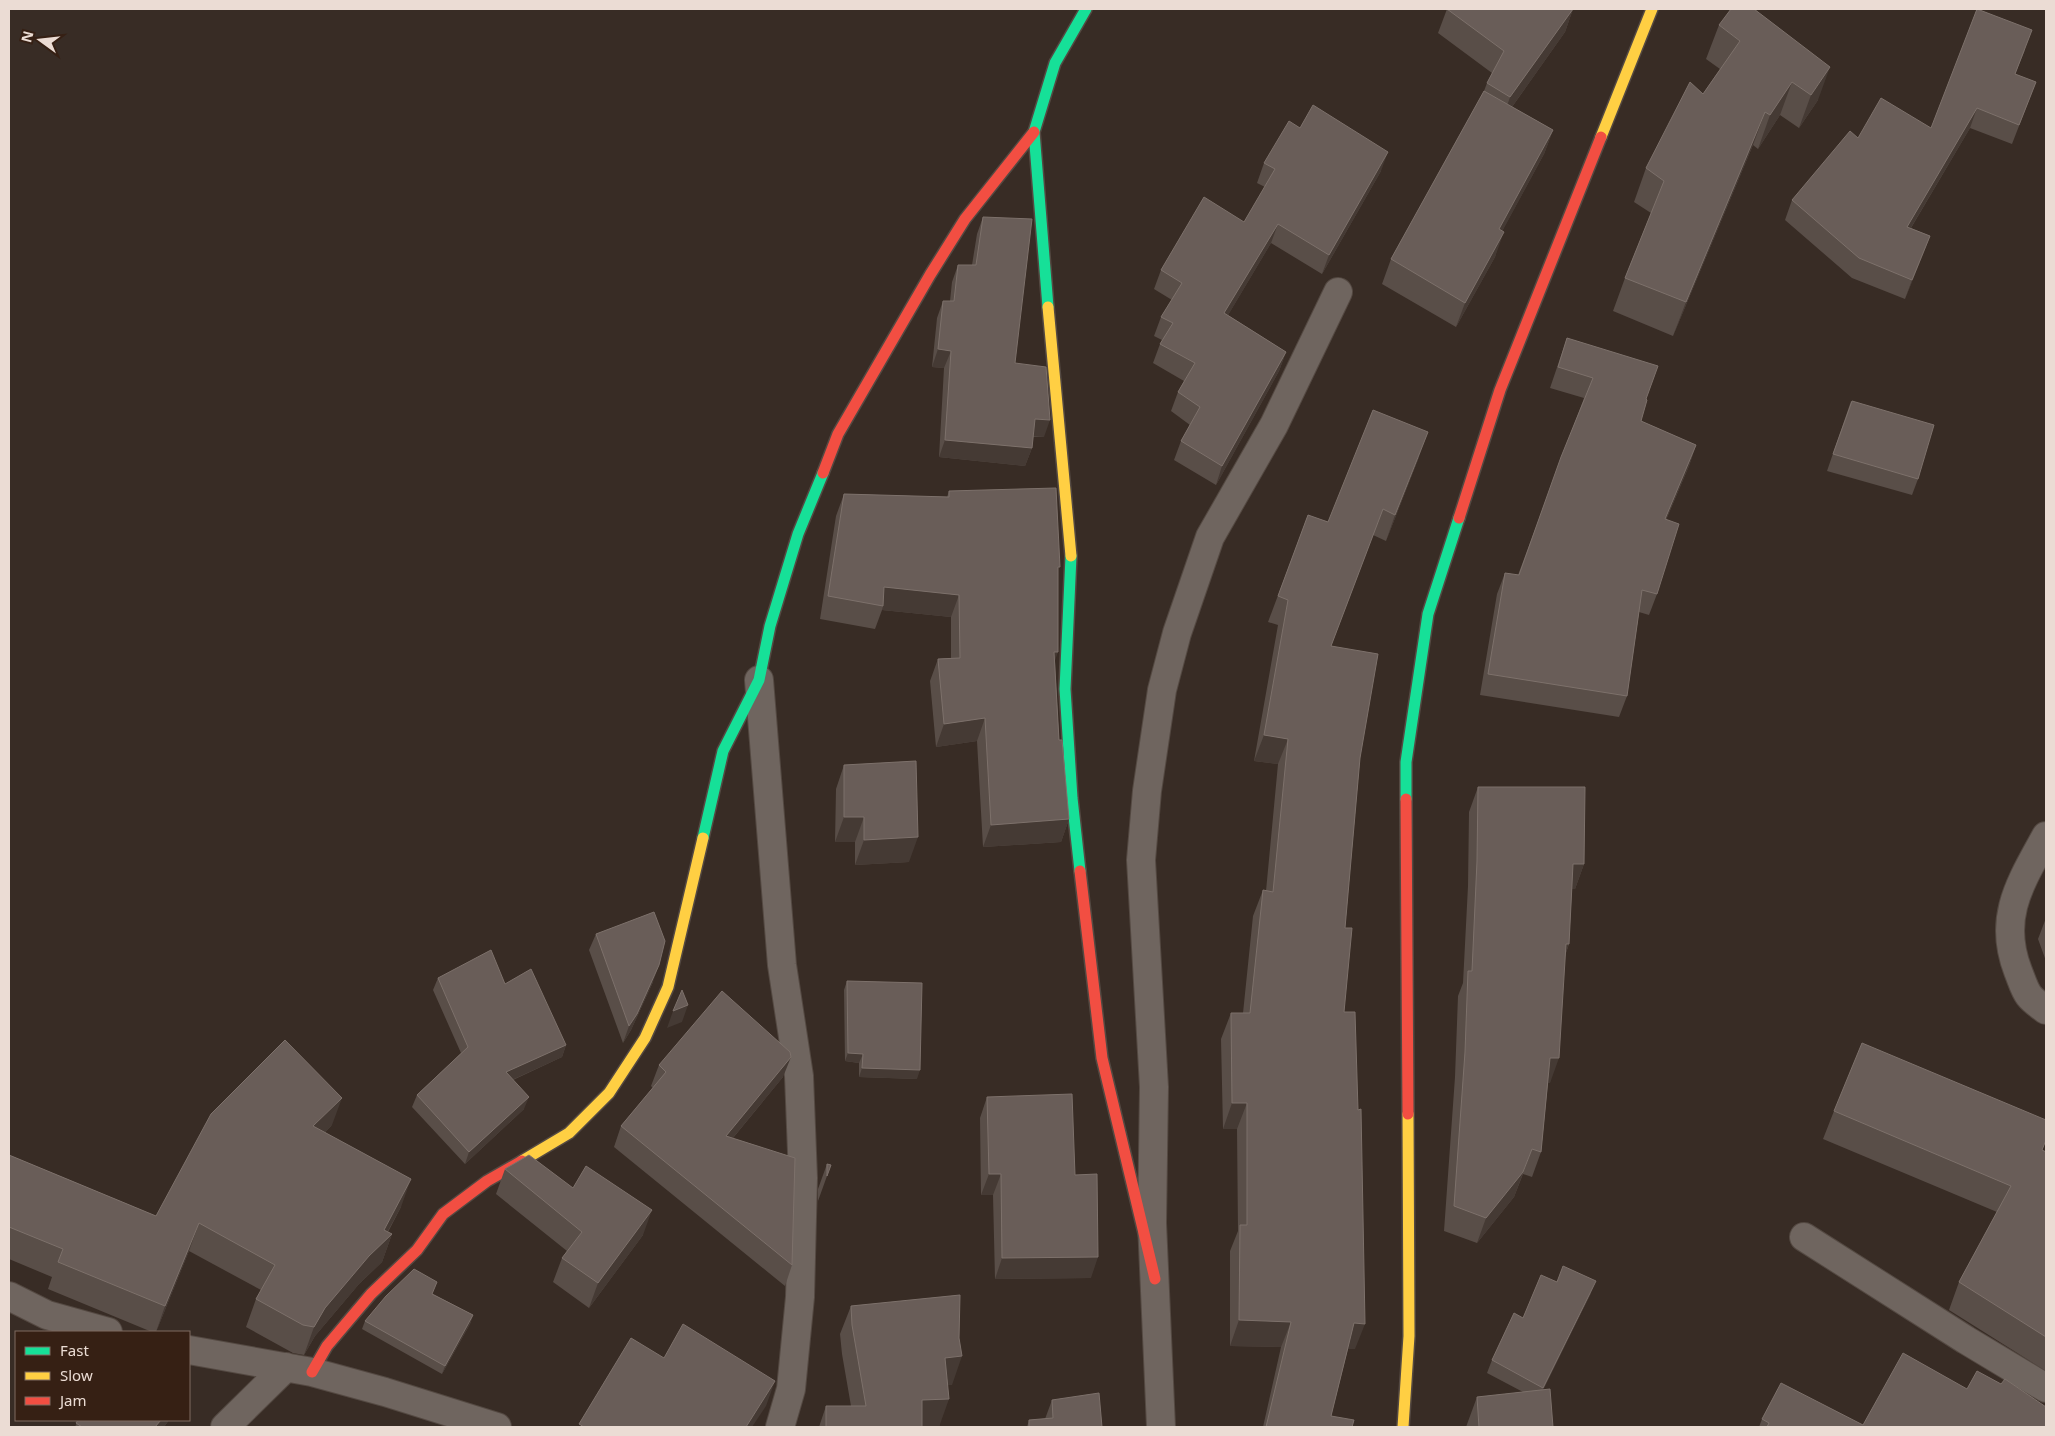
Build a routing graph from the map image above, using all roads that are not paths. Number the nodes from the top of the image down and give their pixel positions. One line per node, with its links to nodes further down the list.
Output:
1 (1086, 9): 3 (street)
2 (1652, 9): 12 (street)
3 (1034, 132): 5 (street); 9 (street)
4 (1338, 292): 9 (street)
5 (759, 680): 14 (street); 19 (street)
6 (2046, 836): 7 (street)
7 (2046, 1010)
8 (1804, 1237): 15 (street)
9 (1155, 1279): 20 (street)
10 (9, 1296): 11 (street)
11 (104, 1331)
12 (1409, 1336): 16 (street); 21 (street)
13 (190, 1350): 14 (street)
14 (299, 1370): 17 (street); 18 (street)
15 (2046, 1388)
16 (1416, 1400)
17 (225, 1427)
18 (496, 1427)
19 (780, 1427)
20 (1161, 1427)
21 (1403, 1427)

